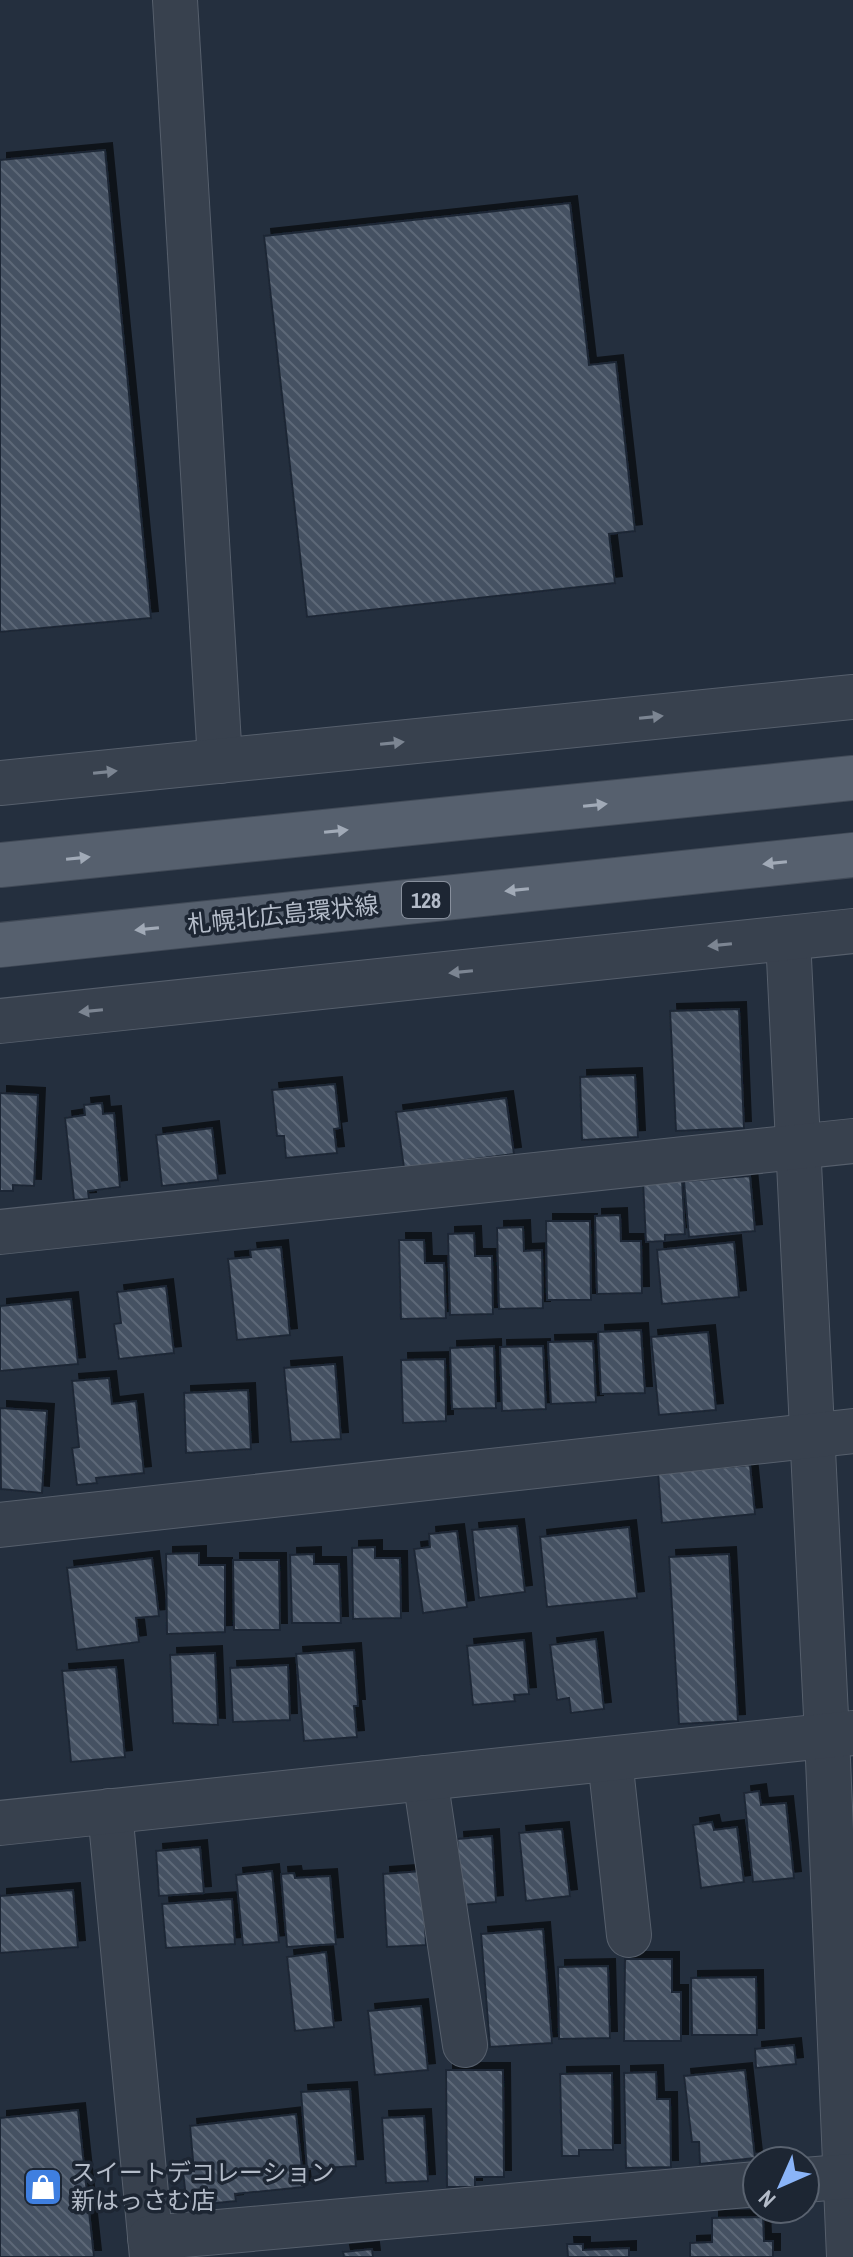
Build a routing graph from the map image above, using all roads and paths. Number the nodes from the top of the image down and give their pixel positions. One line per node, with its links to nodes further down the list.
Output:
1 (175, 0): 3 (street)
2 (853, 697): 3 (street, one-way to 2)
3 (220, 761): 5 (street, one-way to 3)
4 (853, 778): 7 (main road, one-way to 4)
5 (0, 783)
6 (853, 855): 10 (main road, 札幌北広島環状線 / 128, one-way to 10)
7 (0, 865)
8 (853, 931): 9 (street)
9 (788, 938): 11 (street, one-way to 11); 13 (street)
10 (0, 945)
11 (0, 1021)
12 (853, 1141): 13 (street)
13 (799, 1147): 14 (street); 15 (street)
14 (0, 1232)
15 (833, 1433): 16 (street); 17 (street)
16 (0, 1525)
17 (840, 1735): 18 (street); 24 (street)
18 (610, 1759): 19 (street); 22 (street)
19 (425, 1778): 20 (street); 23 (street)
20 (110, 1811): 21 (street); 26 (street)
21 (0, 1823)
22 (629, 1935)
23 (465, 2045)
24 (835, 2177): 27 (street)
25 (741, 2186): 26 (street)
26 (151, 2248)
27 (849, 2257)

